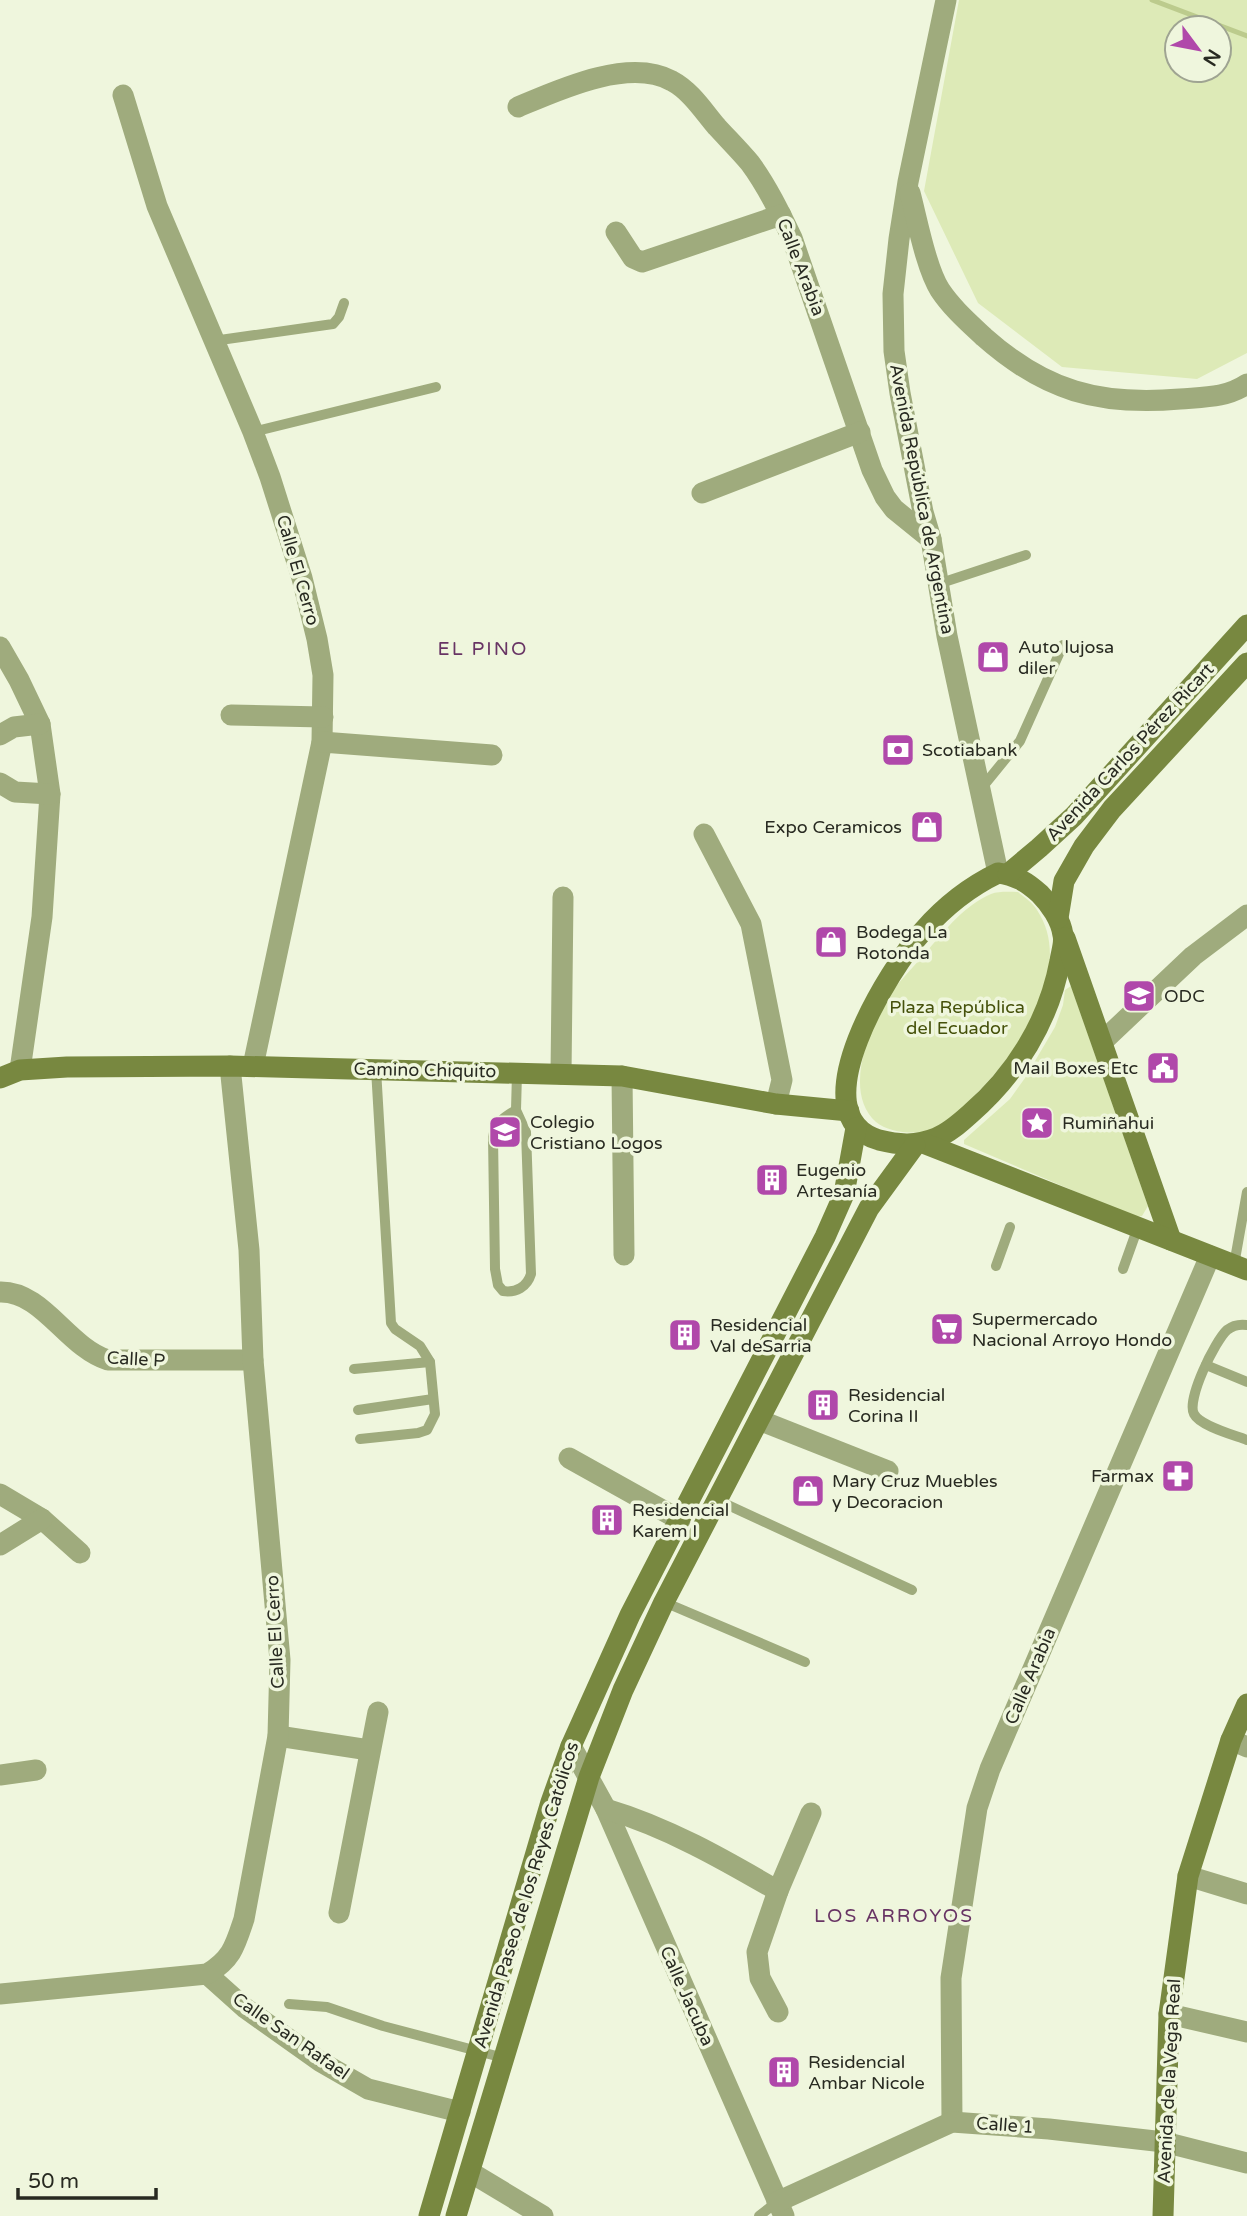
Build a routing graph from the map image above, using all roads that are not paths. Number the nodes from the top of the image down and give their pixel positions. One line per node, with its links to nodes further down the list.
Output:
1 (946, 0): 4 (street, Avenida República de Argentina)
2 (123, 95): 8 (street, Calle El Cerro)
3 (518, 107): 5 (street, Calle Arabia)
4 (908, 182): 9 (street); 14 (street, Avenida República de Argentina)
5 (781, 215): 6 (street); 12 (street, Calle Arabia)
6 (616, 232)
7 (344, 303): 8 (lane)
8 (213, 341): 11 (street, Calle El Cerro)
9 (1247, 384)
10 (436, 387): 11 (lane)
11 (253, 432): 22 (street, Calle El Cerro)
12 (860, 432): 13 (street); 14 (street, Calle Arabia)
13 (702, 493)
14 (930, 539): 16 (street, Avenida República de Argentina)
15 (1026, 555): 16 (lane)
16 (938, 584): 28 (street, Avenida República de Argentina)
17 (1247, 625): 31 (main road, Avenida Carlos Pérez Ricart)
18 (1063, 645): 28 (lane)
19 (0, 648): 23 (street)
20 (1245, 669): 34 (main road, Avenida Carlos Pérez Ricart)
21 (231, 715): 22 (street)
22 (323, 717): 25 (street, Calle El Cerro)
23 (40, 724): 24 (street); 29 (street)
24 (0, 735)
25 (322, 742): 26 (street); 37 (street, Calle El Cerro)
26 (492, 755)
27 (0, 783): 29 (street)
28 (980, 790): 31 (street, Avenida República de Argentina)
29 (50, 794): 40 (street)
30 (704, 834): 43 (street)
31 (1003, 873): 34 (main road); 45 (main road)
32 (563, 897): 41 (street)
33 (1247, 915): 35 (street)
34 (1061, 927): 35 (main road); 46 (main road)
35 (1102, 1041): 50 (main road)
36 (230, 1066): 37 (main road, Camino Chiquito); 40 (main road, Camino Chiquito); 58 (street, Calle El Cerro)
37 (253, 1066): 38 (main road, Camino Chiquito)
38 (376, 1069): 39 (main road, Camino Chiquito); 59 (lane)
39 (517, 1073): 41 (main road, Camino Chiquito); 44 (lane)
40 (10, 1074)
41 (561, 1074): 42 (main road, Camino Chiquito)
42 (622, 1076): 43 (main road, Camino Chiquito); 51 (street)
43 (776, 1104): 45 (main road, Camino Chiquito)
44 (516, 1110): 44 (lane)
45 (852, 1120): 46 (main road); 73 (main road, Avenida Paseo de los Reyes Católicos)
46 (919, 1144): 49 (main road); 65 (main road, Avenida Paseo de los Reyes Católicos)
47 (1247, 1192): 54 (lane)
48 (1010, 1227): 53 (lane)
49 (1138, 1227): 50 (main road); 55 (lane)
50 (1171, 1240): 52 (main road)
51 (624, 1255)
52 (1210, 1256): 54 (main road); 104 (street, Calle Arabia)
53 (996, 1266)
54 (1241, 1268)
55 (1123, 1269)
56 (0, 1292): 58 (street, Calle P)
57 (1247, 1325): 60 (lane)
58 (253, 1360): 82 (street, Calle El Cerro)
59 (430, 1362): 61 (lane); 63 (lane)
60 (1206, 1365): 62 (lane); 67 (lane)
61 (354, 1369)
62 (1247, 1382)
63 (433, 1399): 64 (lane); 66 (lane)
64 (358, 1410)
65 (759, 1420): 69 (street); 71 (main road, Avenida Paseo de los Reyes Católicos)
66 (360, 1438)
67 (1247, 1440)
68 (569, 1458): 73 (street)
69 (888, 1471)
70 (0, 1494): 72 (street)
71 (717, 1500): 76 (lane); 78 (main road, Avenida Paseo de los Reyes Católicos)
72 (42, 1519): 74 (street); 75 (street)
73 (680, 1520): 77 (main road, Avenida Paseo de los Reyes Católicos)
74 (0, 1545)
75 (80, 1553)
76 (912, 1590)
77 (641, 1592): 78 (street); 84 (main road, Avenida Paseo de los Reyes Católicos)
78 (664, 1602): 79 (lane); 88 (main road, Avenida Paseo de los Reyes Católicos)
79 (805, 1662)
80 (1247, 1704): 83 (main road, Avenida de la Vega Real)
81 (378, 1712): 85 (street)
82 (278, 1736): 85 (street); 95 (street, Calle El Cerro)
83 (1239, 1744): 91 (main road, Avenida de la Vega Real)
84 (571, 1746): 88 (street, Calle Jacuba); 101 (main road, Avenida Paseo de los Reyes Católicos)
85 (369, 1750): 94 (street)
86 (36, 1770): 87 (street)
87 (0, 1775)
88 (589, 1777): 89 (street, Calle Jacuba); 102 (main road, Avenida Paseo de los Reyes Católicos)
89 (606, 1810): 92 (street); 108 (street, Calle Jacuba)
90 (811, 1813): 92 (street)
91 (1188, 1876): 93 (street); 99 (main road, Avenida de la Vega Real)
92 (778, 1891): 98 (street)
93 (1247, 1894)
94 (340, 1913)
95 (207, 1974): 96 (street); 103 (street, Calle San Rafael)
96 (0, 1994)
97 (289, 2004): 101 (lane)
98 (778, 2012)
99 (1169, 2014): 100 (street); 105 (main road, Avenida de la Vega Real)
100 (1247, 2032)
101 (478, 2050): 102 (lane); 103 (main road, Avenida Paseo de los Reyes Católicos)
102 (504, 2058): 107 (main road, Avenida Paseo de los Reyes Católicos)
103 (460, 2112): 109 (main road, Avenida Paseo de los Reyes Católicos)
104 (952, 2122): 105 (street, Calle 1); 108 (street, Calle 1)
105 (1164, 2142): 106 (street, Calle 1); 113 (main road, Avenida de la Vega Real)
106 (1247, 2163)
107 (470, 2172): 110 (main road, Avenida Paseo de los Reyes Católicos); 111 (street)
108 (781, 2209): 112 (lane)
109 (430, 2213): 110 (main road)
110 (456, 2216)
111 (543, 2216)
112 (759, 2216)
113 (1163, 2216)

